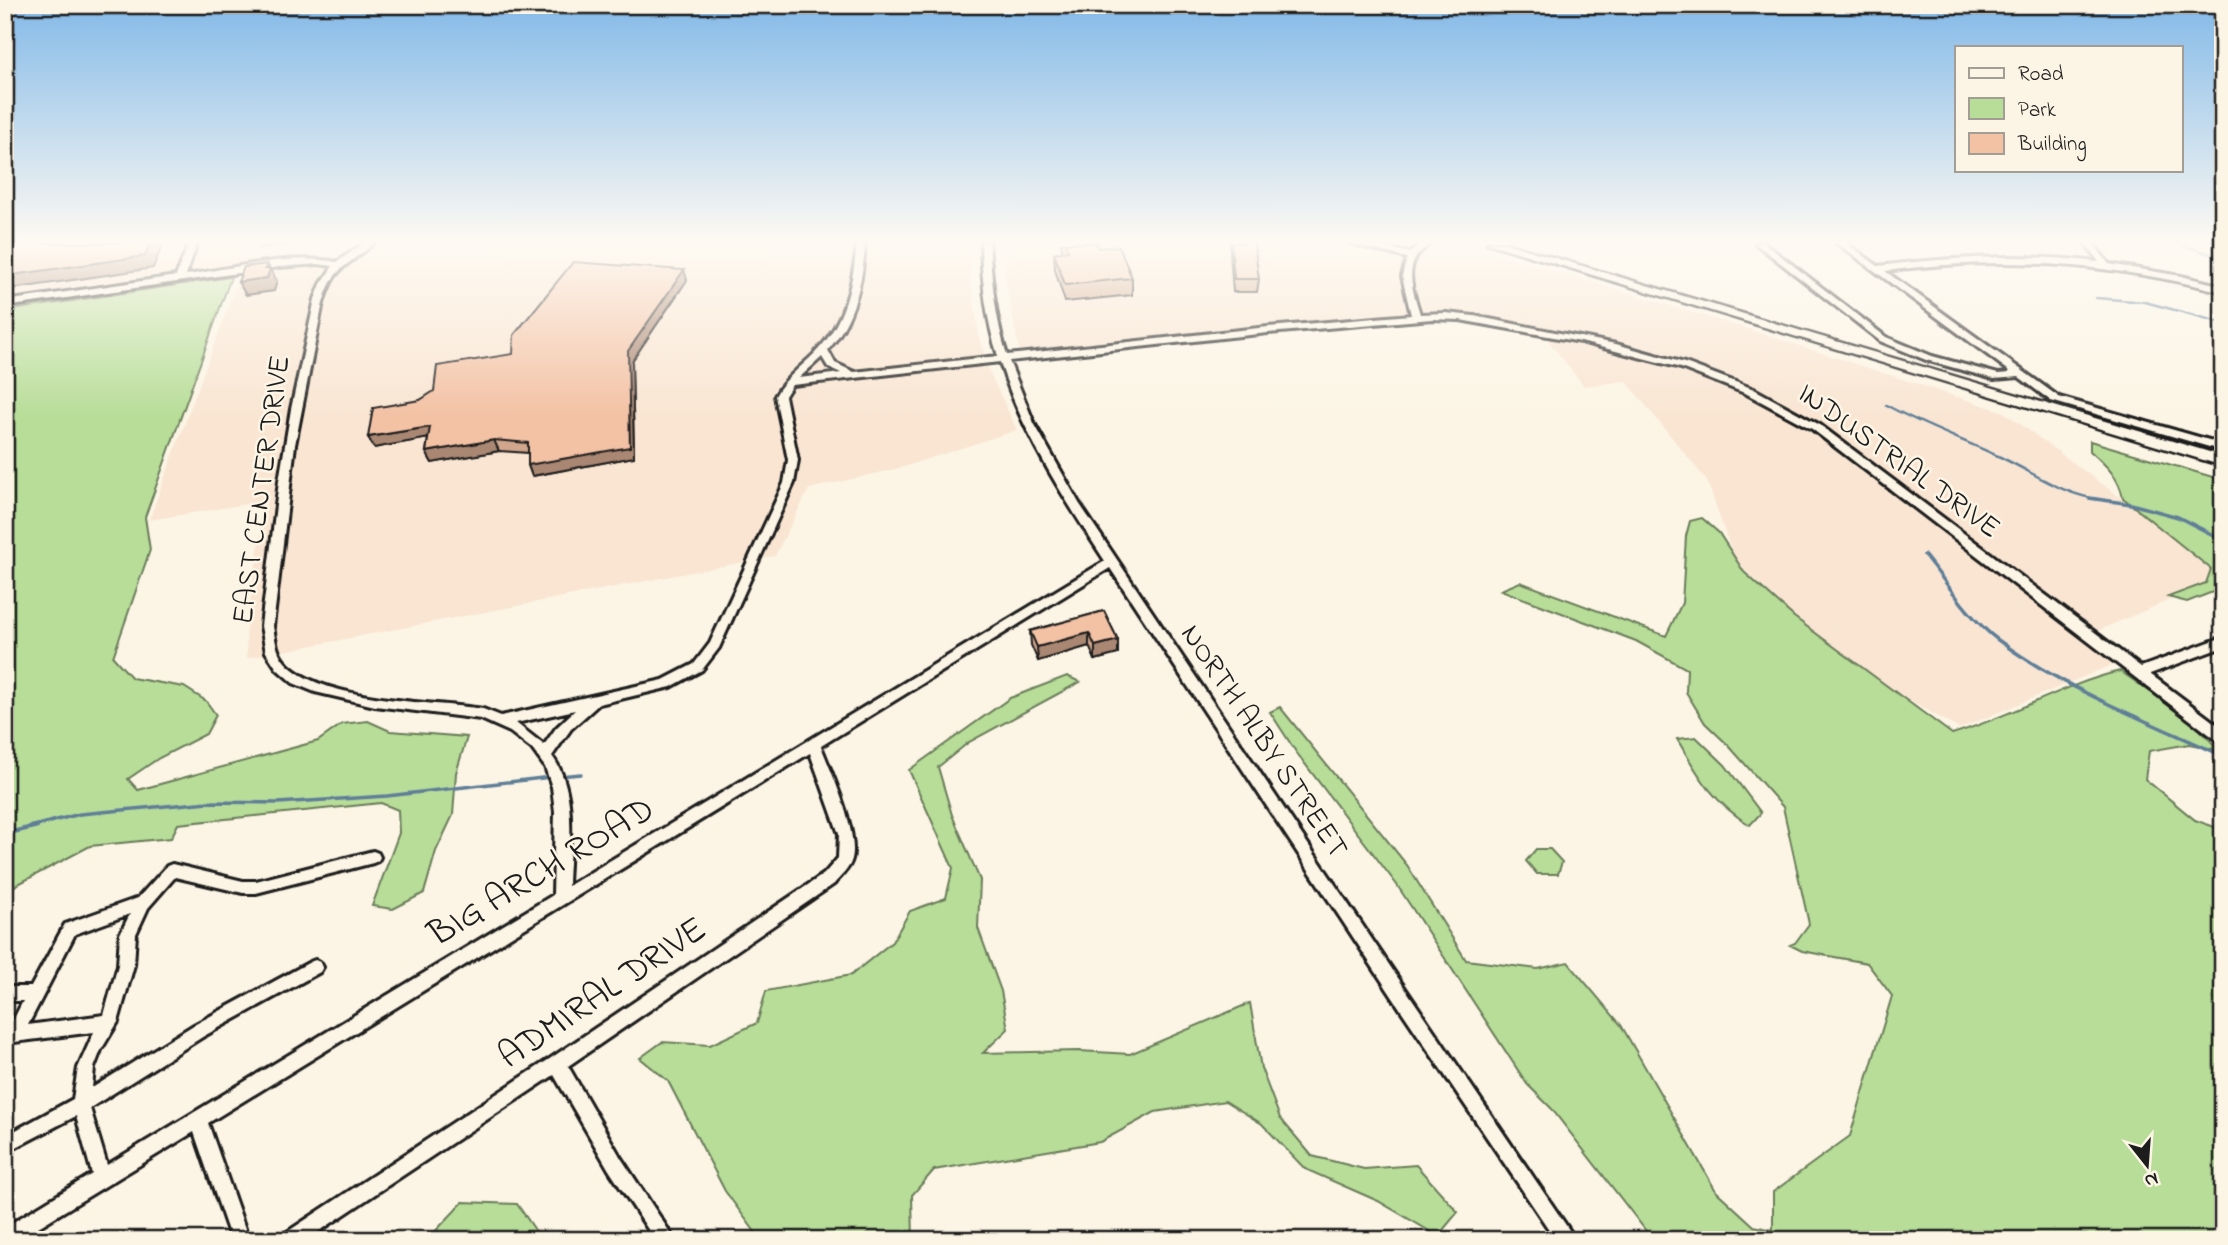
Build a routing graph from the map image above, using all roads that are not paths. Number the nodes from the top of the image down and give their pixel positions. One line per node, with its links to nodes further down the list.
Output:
1 (25, 301): 9 (street)
2 (321, 301): 22 (street, EAST CENTER DRIVE)
3 (850, 301): 11 (street)
4 (990, 301): 12 (street, NORTH ALBY STREET)
5 (1412, 301): 10 (street)
6 (1688, 301): 17 (highway)
7 (1833, 301): 13 (street)
8 (1921, 301): 13 (street)
9 (5, 304)
10 (1416, 317): 12 (street, INDUSTRIAL DRIVE); 20 (street, INDUSTRIAL DRIVE)
11 (823, 350): 14 (street); 15 (street)
12 (1002, 360): 14 (street, INDUSTRIAL DRIVE); 18 (street, NORTH ALBY STREET)
13 (2013, 369): 16 (street)
14 (855, 375): 15 (street, INDUSTRIAL DRIVE)
15 (789, 382): 21 (street)
16 (2223, 448)
17 (2223, 461)
18 (1112, 562): 24 (street, BIG ARCH ROAD); 42 (street, NORTH ALBY STREET)
19 (2223, 642): 20 (street)
20 (2139, 674): 23 (street, INDUSTRIAL DRIVE)
21 (600, 699): 22 (street); 25 (street)
22 (502, 721): 25 (street, EAST CENTER DRIVE)
23 (2223, 737)
24 (814, 746): 27 (street, BIG ARCH ROAD); 33 (street, ADMIRAL DRIVE)
25 (546, 753): 27 (street, EAST CENTER DRIVE)
26 (373, 857): 28 (street)
27 (560, 898): 35 (street, BIG ARCH ROAD)
28 (143, 903): 31 (street); 32 (street)
29 (316, 967): 34 (street)
30 (5, 994): 31 (street)
31 (34, 994): 32 (street)
32 (110, 1022): 34 (street)
33 (557, 1064): 40 (street, ADMIRAL DRIVE); 41 (street)
34 (81, 1104): 36 (street); 37 (street)
35 (198, 1120): 37 (street, BIG ARCH ROAD); 39 (street)
36 (5, 1145)
37 (102, 1178): 38 (street, BIG ARCH ROAD)
38 (5, 1237)
39 (240, 1240)
40 (290, 1240)
41 (666, 1240)
42 (1567, 1240)

